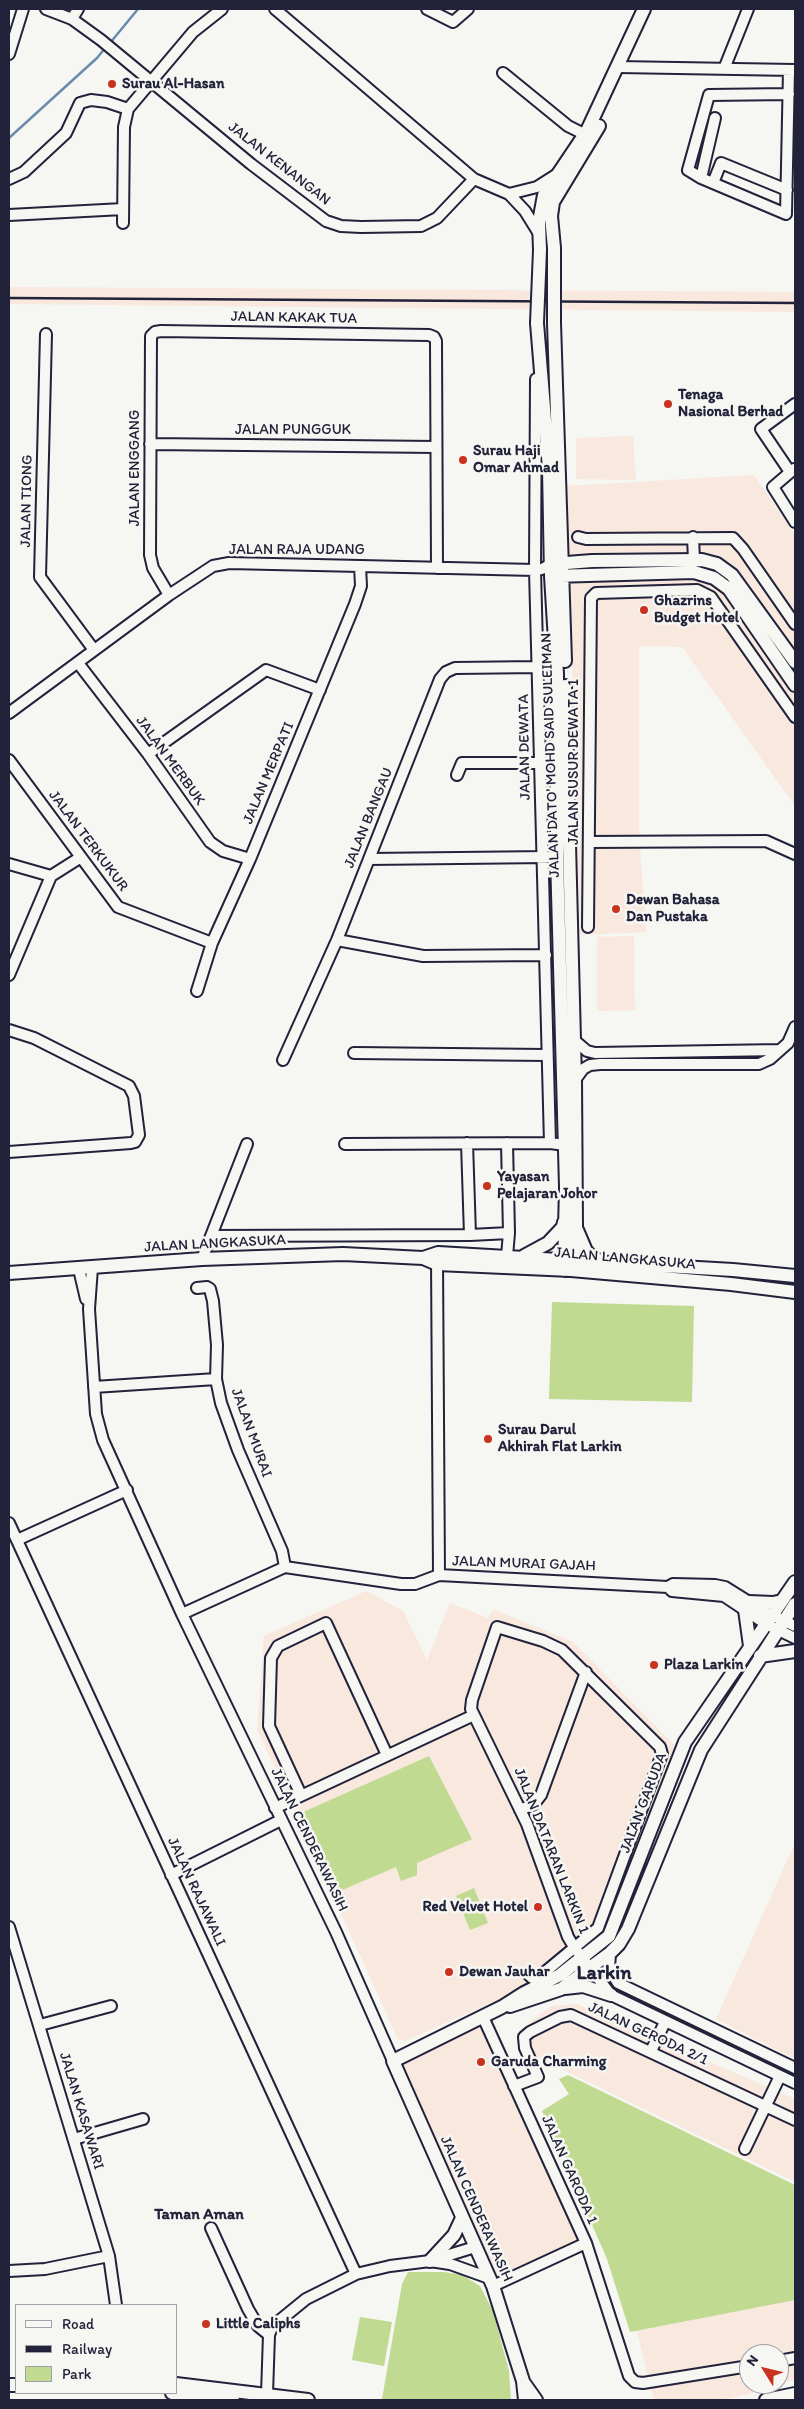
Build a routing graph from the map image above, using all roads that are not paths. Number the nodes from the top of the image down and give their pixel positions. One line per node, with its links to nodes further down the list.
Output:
1 (23, 9): 11 (street)
2 (46, 9): 10 (street, JALAN KENANGAN)
3 (78, 9): 10 (street)
4 (222, 9): 16 (street)
5 (275, 9): 22 (street)
6 (427, 9): 7 (street)
7 (468, 9)
8 (644, 9): 12 (main road)
9 (748, 9): 13 (street)
10 (72, 19): 16 (street, JALAN KENANGAN)
11 (9, 54)
12 (621, 67): 13 (street); 20 (main road, JALAN DATO' MOHD SAID SULEIMAN); 44 (main road, JALAN DATO' MOHD SAID SULEIMAN, bridge)
13 (724, 69): 14 (street)
14 (792, 70): 17 (street)
15 (502, 73): 20 (street)
16 (151, 80): 18 (street); 22 (street, JALAN KENANGAN)
17 (789, 94): 23 (street); 26 (street)
18 (128, 109): 24 (street); 28 (street)
19 (715, 118): 23 (street)
20 (584, 134): 21 (main road, JALAN DATO' MOHD SAID SULEIMAN)
21 (557, 174): 27 (street); 31 (main road, JALAN DATO' MOHD SAID SULEIMAN)
22 (474, 178): 27 (street)
23 (701, 178): 25 (street)
24 (9, 179)
25 (713, 184): 26 (street); 26 (street)
26 (787, 190)
27 (509, 194): 31 (street)
28 (123, 209): 29 (street); 30 (street)
29 (9, 215)
30 (123, 223)
31 (540, 244): 44 (main road, JALAN DATO' MOHD SAID SULEIMAN, bridge)
32 (46, 334): 48 (street, JALAN TIONG)
33 (151, 336): 35 (street, JALAN ENGGANG); 36 (street, JALAN KAKAK TUA)
34 (795, 404): 37 (street)
35 (150, 444): 36 (street, JALAN PUNGGUK); 46 (street, JALAN ENGGANG)
36 (436, 446): 43 (street)
37 (793, 470): 38 (street)
38 (795, 522)
39 (578, 537): 40 (street)
40 (693, 537): 42 (street); 47 (street)
41 (360, 566): 43 (street, JALAN RAJA UDANG); 46 (street, JALAN RAJA UDANG); 53 (street, JALAN MERPATI)
42 (691, 566): 44 (main road); 45 (street); 49 (main road); 52 (main road)
43 (437, 568): 44 (street, JALAN RAJA UDANG)
44 (550, 570): 51 (street, JALAN DEWATA); 62 (main road, JALAN DATO' MOHD SAID SULEIMAN); 72 (main road, JALAN DATO' MOHD SAID SULEIMAN)
45 (690, 590): 54 (street); 60 (street, JALAN SUSUR DEWATA 1)
46 (169, 595): 48 (street, JALAN RAJA UDANG)
47 (795, 624)
48 (94, 650): 50 (street, JALAN RAJA UDANG)
49 (795, 662)
50 (78, 663): 55 (street, JALAN RAJA UDANG); 56 (street, JALAN MERBUK)
51 (538, 667): 58 (street, JALAN DEWATA); 66 (street, JALAN BANGAU)
52 (795, 686)
53 (320, 690): 56 (street); 65 (street, JALAN MERPATI)
54 (794, 712)
55 (9, 713)
56 (148, 754): 65 (street, JALAN MERBUK)
57 (9, 760): 63 (street, JALAN TERKUKUR)
58 (540, 763): 59 (street); 64 (street, JALAN DEWATA)
59 (457, 775)
60 (589, 842): 61 (street); 69 (street, JALAN SUSUR DEWATA 1)
61 (795, 854)
62 (557, 856): 64 (street); 72 (main road, JALAN DATO' MOHD SAID SULEIMAN)
63 (81, 857): 68 (street); 71 (street, JALAN TERKUKUR)
64 (544, 858): 66 (street); 73 (street, JALAN DEWATA)
65 (250, 859): 71 (street, JALAN MERPATI)
66 (369, 859): 70 (street, JALAN BANGAU)
67 (9, 864): 68 (street)
68 (51, 876): 74 (street)
69 (588, 927)
70 (337, 940): 73 (street); 82 (street, JALAN BANGAU)
71 (212, 943): 75 (street, JALAN MERPATI)
72 (566, 952): 78 (main road, JALAN DATO' MOHD SAID SULEIMAN); 89 (main road, JALAN DATO' MOHD SAID SULEIMAN)
73 (546, 955): 81 (street, JALAN DEWATA)
74 (9, 975)
75 (197, 991)
76 (795, 1027): 79 (street)
77 (9, 1030): 90 (street)
78 (574, 1040): 79 (street); 83 (main road, JALAN DATO' MOHD SAID SULEIMAN)
79 (780, 1050): 83 (street)
80 (354, 1053): 81 (street)
81 (546, 1055): 86 (street, JALAN DEWATA)
82 (283, 1060)
83 (576, 1080): 92 (main road, JALAN DATO' MOHD SAID SULEIMAN)
84 (467, 1143): 85 (street); 88 (street); 94 (street)
85 (508, 1143): 86 (street); 93 (street)
86 (550, 1143): 89 (street)
87 (247, 1144): 95 (street)
88 (345, 1144)
89 (565, 1146): 91 (main road, JALAN DATO' MOHD SAID SULEIMAN)
90 (9, 1152)
91 (566, 1214): 97 (main road); 101 (main road, JALAN DATO' MOHD SAID SULEIMAN)
92 (576, 1226): 100 (main road); 101 (main road, JALAN DATO' MOHD SAID SULEIMAN)
93 (509, 1232): 94 (street); 96 (street)
94 (470, 1235): 95 (street)
95 (210, 1236): 99 (street)
96 (507, 1256): 97 (main road, JALAN LANGKASUKA); 98 (main road, JALAN LANGKASUKA)
97 (522, 1257): 101 (main road, JALAN LANGKASUKA)
98 (438, 1258): 99 (main road, JALAN LANGKASUKA); 101 (main road, JALAN LANGKASUKA); 113 (street)
99 (202, 1259): 102 (main road, JALAN LANGKASUKA)
100 (607, 1264): 101 (main road, JALAN LANGKASUKA); 104 (main road, JALAN LANGKASUKA)
101 (568, 1265): 106 (main road, JALAN LANGKASUKA)
102 (86, 1269): 103 (main road, JALAN LANGKASUKA); 108 (street, JALAN CENDERAWASIH)
103 (9, 1273)
104 (795, 1276)
105 (197, 1288): 107 (street, JALAN MURAI)
106 (795, 1292)
107 (216, 1379): 108 (street); 112 (street, JALAN MURAI)
108 (94, 1387): 109 (street, JALAN CENDERAWASIH)
109 (127, 1490): 111 (street); 118 (street, JALAN CENDERAWASIH)
110 (9, 1523): 111 (street, JALAN RAJAWALI)
111 (17, 1540): 134 (street, JALAN RAJAWALI)
112 (285, 1566): 113 (street, JALAN MURAI GAJAH); 118 (street)
113 (439, 1576): 117 (street, JALAN MURAI GAJAH)
114 (795, 1582): 115 (main road, JALAN GARUDA)
115 (782, 1601): 117 (main road); 119 (main road, JALAN GARUDA)
116 (795, 1604): 120 (main road, JALAN GARUDA)
117 (747, 1606): 119 (street, JALAN MURAI GAJAH); 122 (main road)
118 (182, 1614): 131 (street, JALAN CENDERAWASIH)
119 (769, 1620): 120 (street, JALAN MURAI GAJAH); 122 (main road, JALAN GARUDA)
120 (786, 1626): 121 (street, JALAN MURAI GAJAH); 124 (main road, JALAN GARUDA)
121 (795, 1638)
122 (750, 1646): 129 (main road, JALAN GARUDA)
123 (795, 1652): 124 (main road)
124 (760, 1656): 137 (main road, JALAN GARUDA)
125 (586, 1672): 126 (street, JALAN DATARAN LARKIN 1); 127 (street); 132 (street)
126 (474, 1714): 128 (street); 132 (street, JALAN DATARAN LARKIN 1)
127 (662, 1754): 129 (street); 136 (street)
128 (387, 1755): 130 (street); 130 (street)
129 (677, 1762): 138 (main road, JALAN GARUDA)
130 (302, 1795): 131 (street)
131 (275, 1808): 133 (street, JALAN CENDERAWASIH)
132 (520, 1810): 136 (street, JALAN DATARAN LARKIN 1)
133 (281, 1820): 134 (street); 148 (street, JALAN CENDERAWASIH)
134 (171, 1875): 165 (street, JALAN RAJAWALI)
135 (9, 1927): 146 (street, JALAN KASAWARI)
136 (574, 1947): 138 (street, JALAN DATARAN LARKIN 1); 139 (street)
137 (610, 1953): 138 (main road, JALAN GARUDA); 149 (street)
138 (586, 1963): 140 (main road, JALAN GARUDA); 141 (street, JALAN DATARAN LARKIN 1); 143 (main road, JALAN GARUDA)
139 (528, 1974)
140 (560, 1989): 141 (main road); 143 (main road, JALAN GARUDA)
141 (611, 1995): 145 (street)
142 (111, 2006): 146 (street)
143 (502, 2007): 144 (main road, JALAN GARUDA)
144 (483, 2017): 148 (main road, JALAN GARUDA); 152 (street, JALAN GARODA 1)
145 (665, 2022): 147 (street); 150 (street)
146 (40, 2025): 156 (street, JALAN KASAWARI)
147 (651, 2052): 152 (street, JALAN GERODA 2/1); 153 (street, JALAN GERODA 2/1)
148 (393, 2061): 158 (main road, JALAN CENDERAWASIH)
149 (795, 2068)
150 (780, 2076): 151 (street); 153 (street)
151 (795, 2083)
152 (514, 2086): 160 (street, JALAN GARODA 1)
153 (766, 2106): 155 (street, JALAN GERODA 2/1); 157 (street)
154 (143, 2119): 156 (street)
155 (795, 2120)
156 (74, 2139): 162 (street, JALAN KASAWARI)
157 (745, 2149)
158 (462, 2218): 161 (main road, JALAN CENDERAWASIH); 163 (main road)
159 (211, 2228): 168 (street)
160 (586, 2243): 166 (street, JALAN GARODA 1); 169 (street)
161 (475, 2247): 163 (street); 166 (main road, JALAN CENDERAWASIH)
162 (108, 2256): 164 (street); 167 (street, JALAN KASAWARI)
163 (430, 2261): 165 (street); 166 (street)
164 (9, 2271)
165 (356, 2274): 168 (street)
166 (491, 2282): 170 (main road, JALAN CENDERAWASIH)
167 (116, 2304)
168 (269, 2335): 174 (street)
169 (739, 2368)
170 (522, 2381): 178 (main road); 179 (main road, JALAN CENDERAWASIH); 180 (main road, JALAN CENDERAWASIH)
171 (178, 2384): 174 (main road)
172 (792, 2393): 181 (main road)
173 (178, 2394): 175 (main road)
174 (267, 2394): 177 (main road)
175 (218, 2399): 176 (main road)
176 (233, 2400)
177 (308, 2400)
178 (517, 2400)
179 (525, 2400)
180 (536, 2400)
181 (766, 2400)

